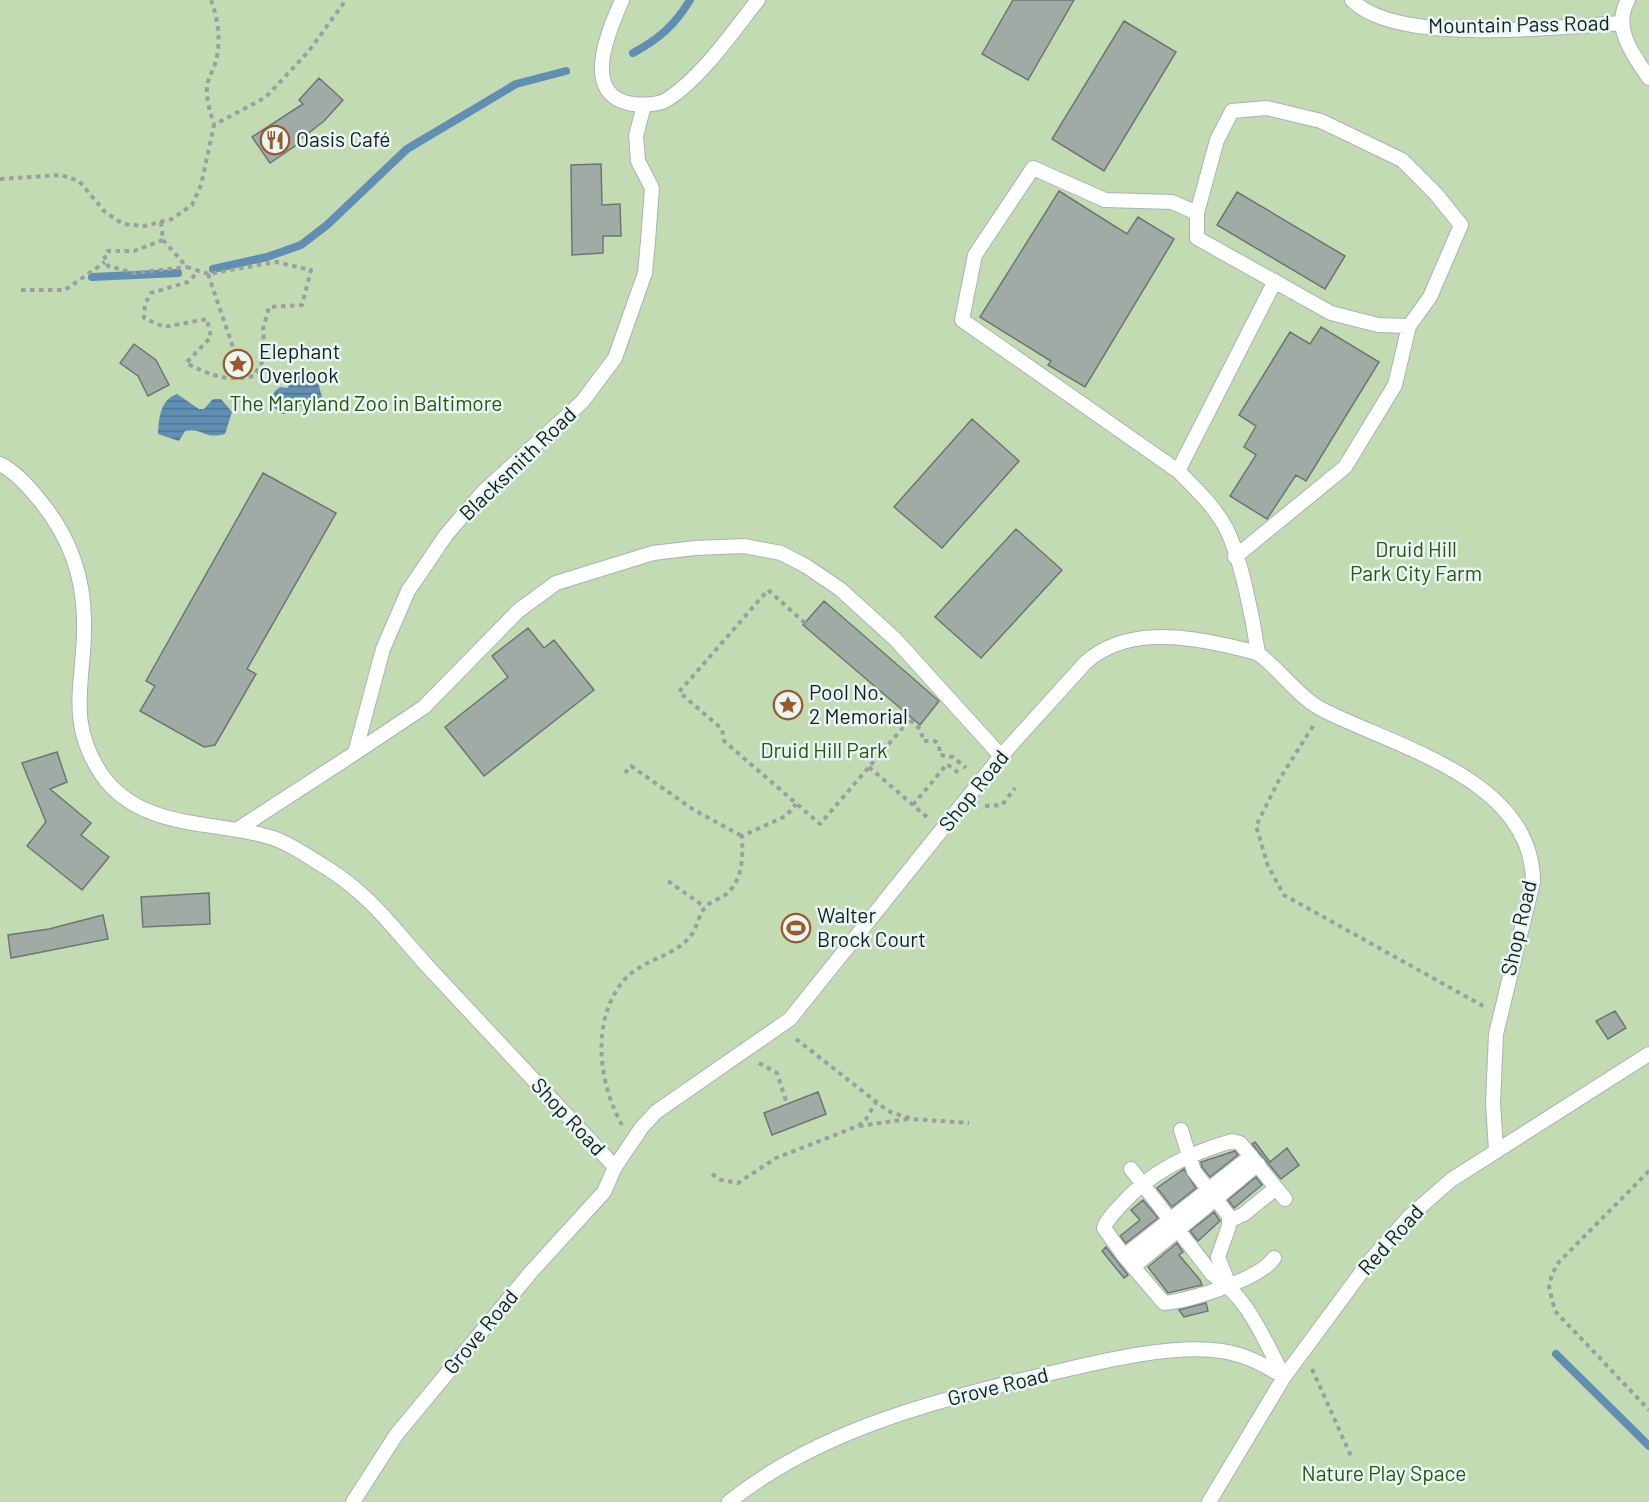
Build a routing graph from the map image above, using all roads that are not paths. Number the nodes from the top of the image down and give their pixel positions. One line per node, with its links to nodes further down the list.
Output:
1 (622, 0): 7 (lane)
2 (758, 0): 7 (lane)
3 (1352, 0): 5 (lane, Mountain Pass Road)
4 (1628, 0): 5 (lane)
5 (1621, 23): 6 (lane)
6 (1649, 78)
7 (644, 105): 15 (lane, Blacksmith Road)
8 (1197, 213): 9 (lane); 10 (lane); 12 (lane)
9 (1275, 281): 10 (lane); 12 (lane)
10 (1408, 326): 13 (lane)
11 (0, 464): 17 (lane, Shop Road)
12 (1178, 471): 13 (lane)
13 (1235, 557): 14 (lane)
14 (1258, 653): 16 (lane, Shop Road); 20 (lane, Shop Road)
15 (356, 753): 16 (lane); 17 (lane)
16 (1001, 756): 23 (lane, Shop Road)
17 (238, 829): 23 (lane, Shop Road)
18 (1649, 1054): 20 (lane, Red Road)
19 (1181, 1130): 21 (lane)
20 (1496, 1150): 32 (lane, Red Road)
21 (1188, 1156): 22 (lane); 25 (lane); 26 (lane)
22 (1254, 1160): 26 (lane); 27 (lane)
23 (615, 1167): 33 (lane, Grove Road)
24 (1131, 1169): 25 (lane)
25 (1143, 1183): 28 (lane); 30 (lane)
26 (1211, 1194): 27 (lane); 28 (lane)
27 (1229, 1221): 31 (lane)
28 (1174, 1224): 30 (lane); 31 (lane)
29 (1274, 1257): 31 (lane)
30 (1128, 1262): 31 (lane)
31 (1229, 1285): 32 (lane)
32 (1284, 1377): 34 (lane, Grove Road); 35 (lane, Red Road)
33 (352, 1502)
34 (729, 1502)
35 (1209, 1502)

